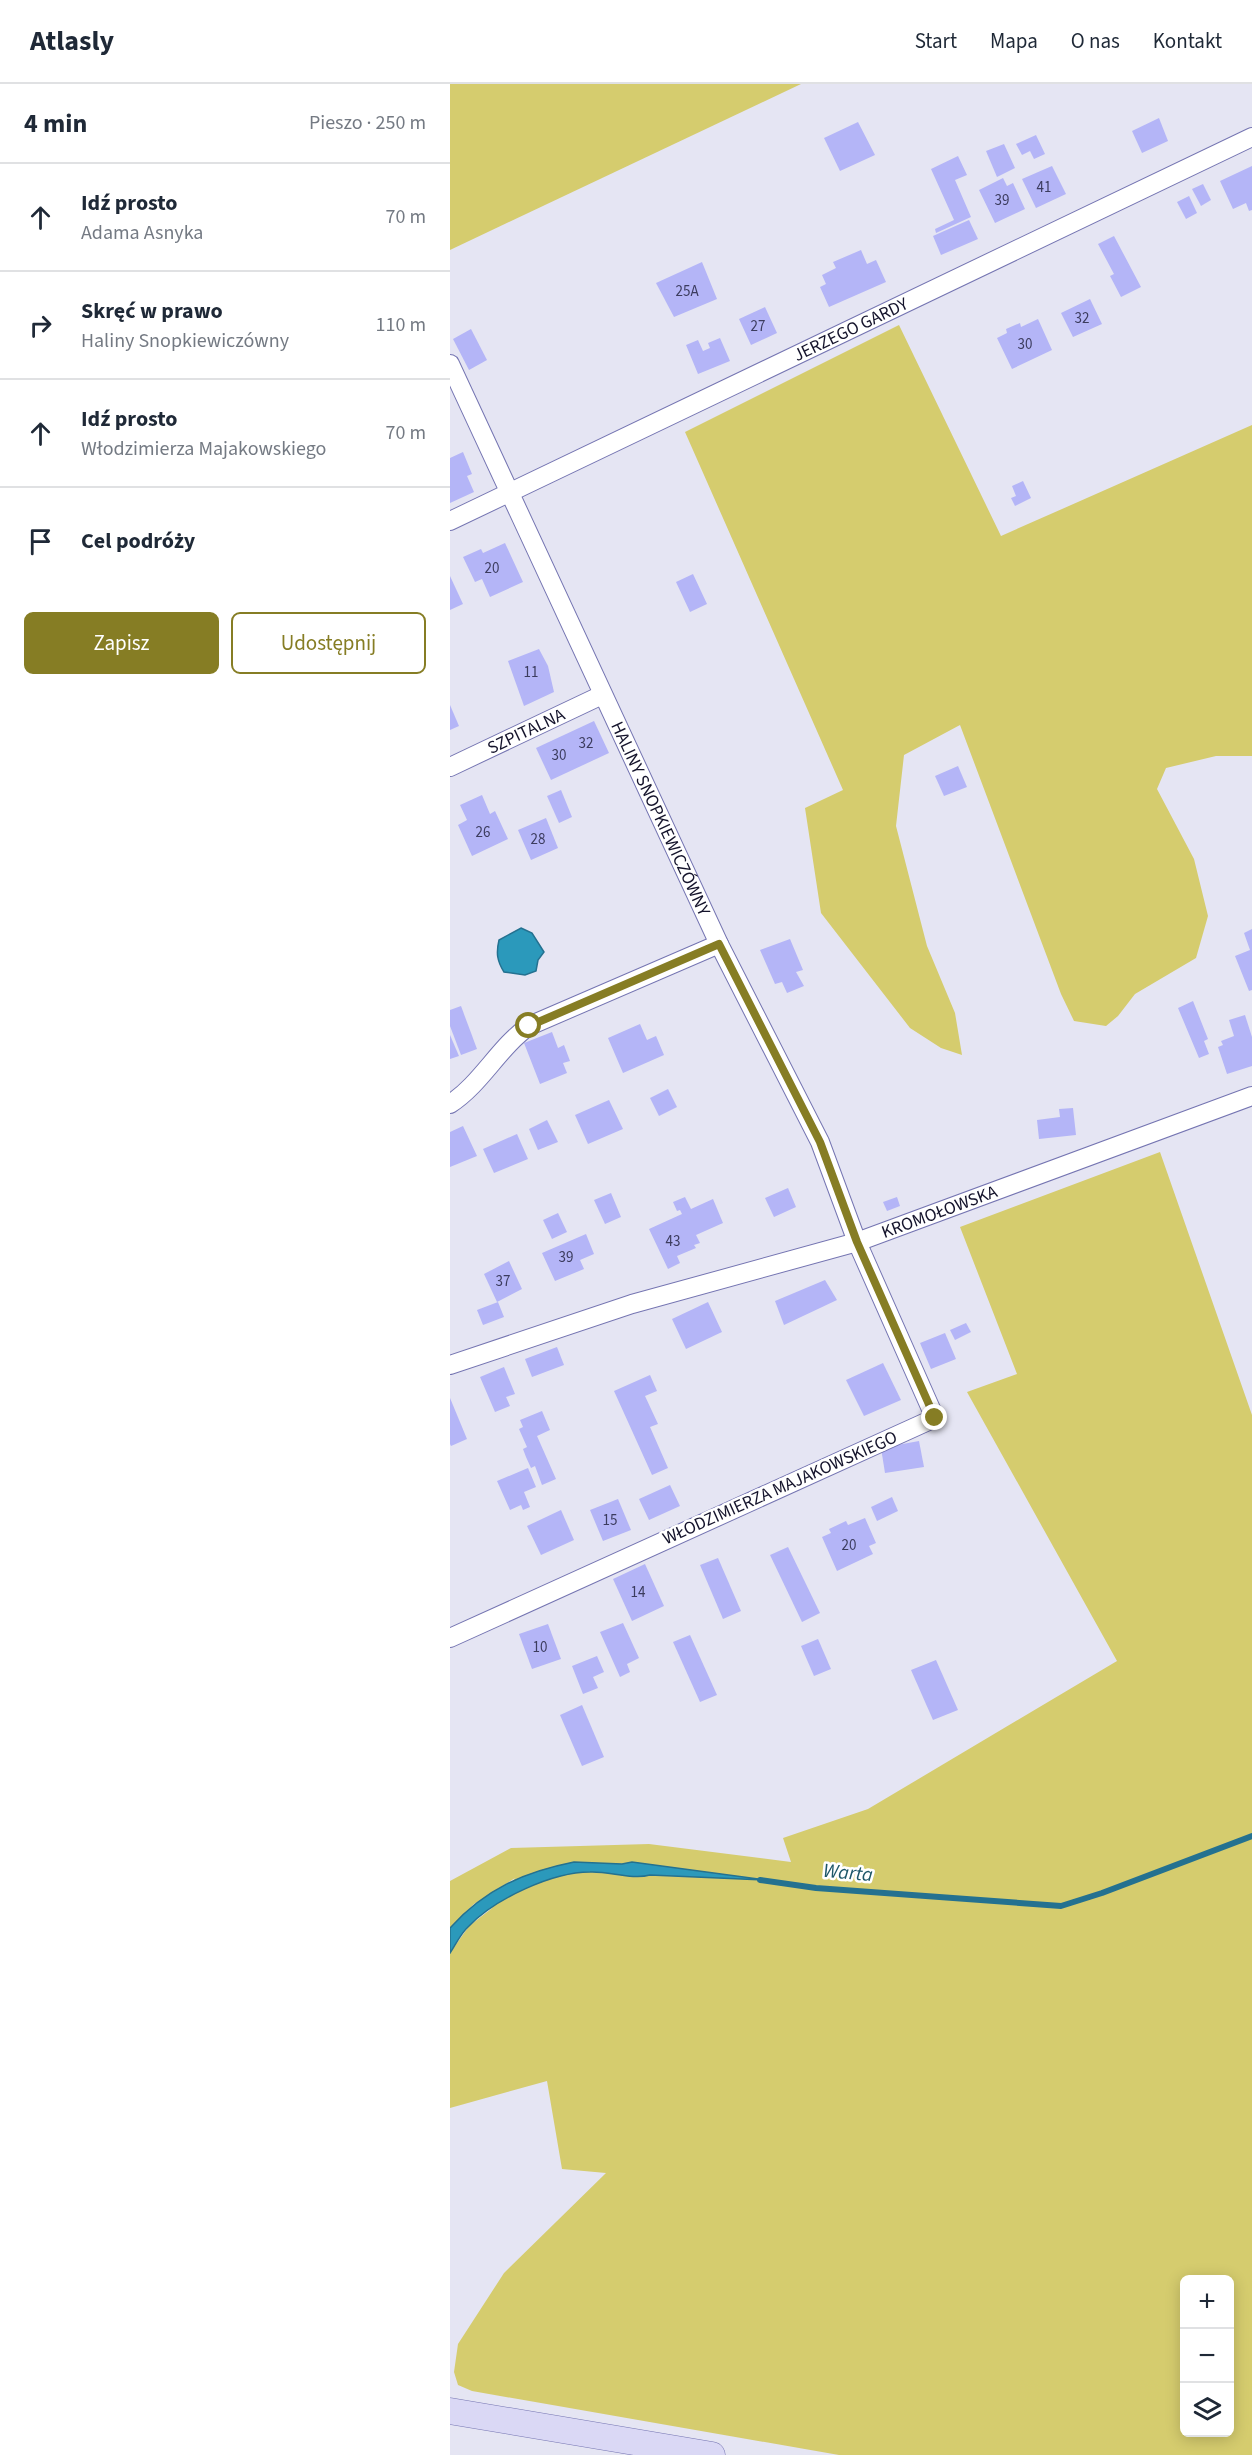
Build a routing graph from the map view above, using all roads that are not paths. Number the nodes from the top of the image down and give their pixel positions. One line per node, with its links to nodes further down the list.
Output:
1 (1252, 137): 3 (street, JERZEGO GARDY)
2 (450, 364): 3 (street, HALINY SNOPKIEWICZÓWNY)
3 (509, 493): 4 (street, JERZEGO GARDY); 5 (street, HALINY SNOPKIEWICZÓWNY)
4 (450, 521)
5 (602, 695): 6 (street, SZPITALNA); 7 (street, HALINY SNOPKIEWICZÓWNY)
6 (450, 767)
7 (719, 944): 9 (street); 10 (street, HALINY SNOPKIEWICZÓWNY)
8 (1252, 1096): 10 (street, KROMOŁOWSKA)
9 (450, 1104)
10 (857, 1242): 11 (street, KROMOŁOWSKA); 12 (street, WŁODZIMIERZA MAJAKOWSKIEGO)
11 (450, 1365)
12 (450, 1638)
13 (450, 2411): 14 (main road)
14 (712, 2455)

